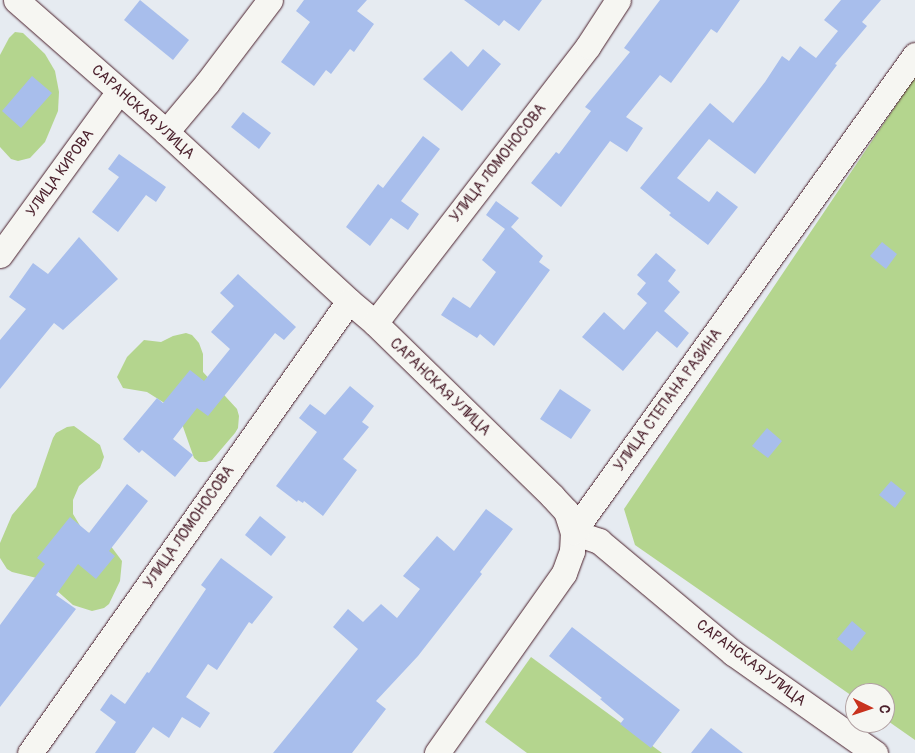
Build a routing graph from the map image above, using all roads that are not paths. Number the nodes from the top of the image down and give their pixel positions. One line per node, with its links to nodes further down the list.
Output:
1 (16, 0): 5 (street, САРАНСКАЯ УЛИЦА)
2 (270, 0): 6 (street)
3 (618, 0): 9 (street, УЛИЦА ЛОМОНОСОВА)
4 (915, 54): 10 (street, УЛИЦА СТЕПАНА РАЗИНА)
5 (119, 91): 6 (street, САРАНСКАЯ УЛИЦА); 7 (street, УЛИЦА КИРОВА)
6 (166, 132): 8 (street, САРАНСКАЯ УЛИЦА)
7 (0, 254)
8 (349, 301): 9 (street, САРАНСКАЯ УЛИЦА); 11 (street, УЛИЦА ЛОМОНОСОВА)
9 (375, 323): 10 (street, САРАНСКАЯ УЛИЦА)
10 (574, 532): 12 (street, УЛИЦА СТЕПАНА РАЗИНА); 13 (street, САРАНСКАЯ УЛИЦА)
11 (30, 753)
12 (436, 753)
13 (875, 753)

